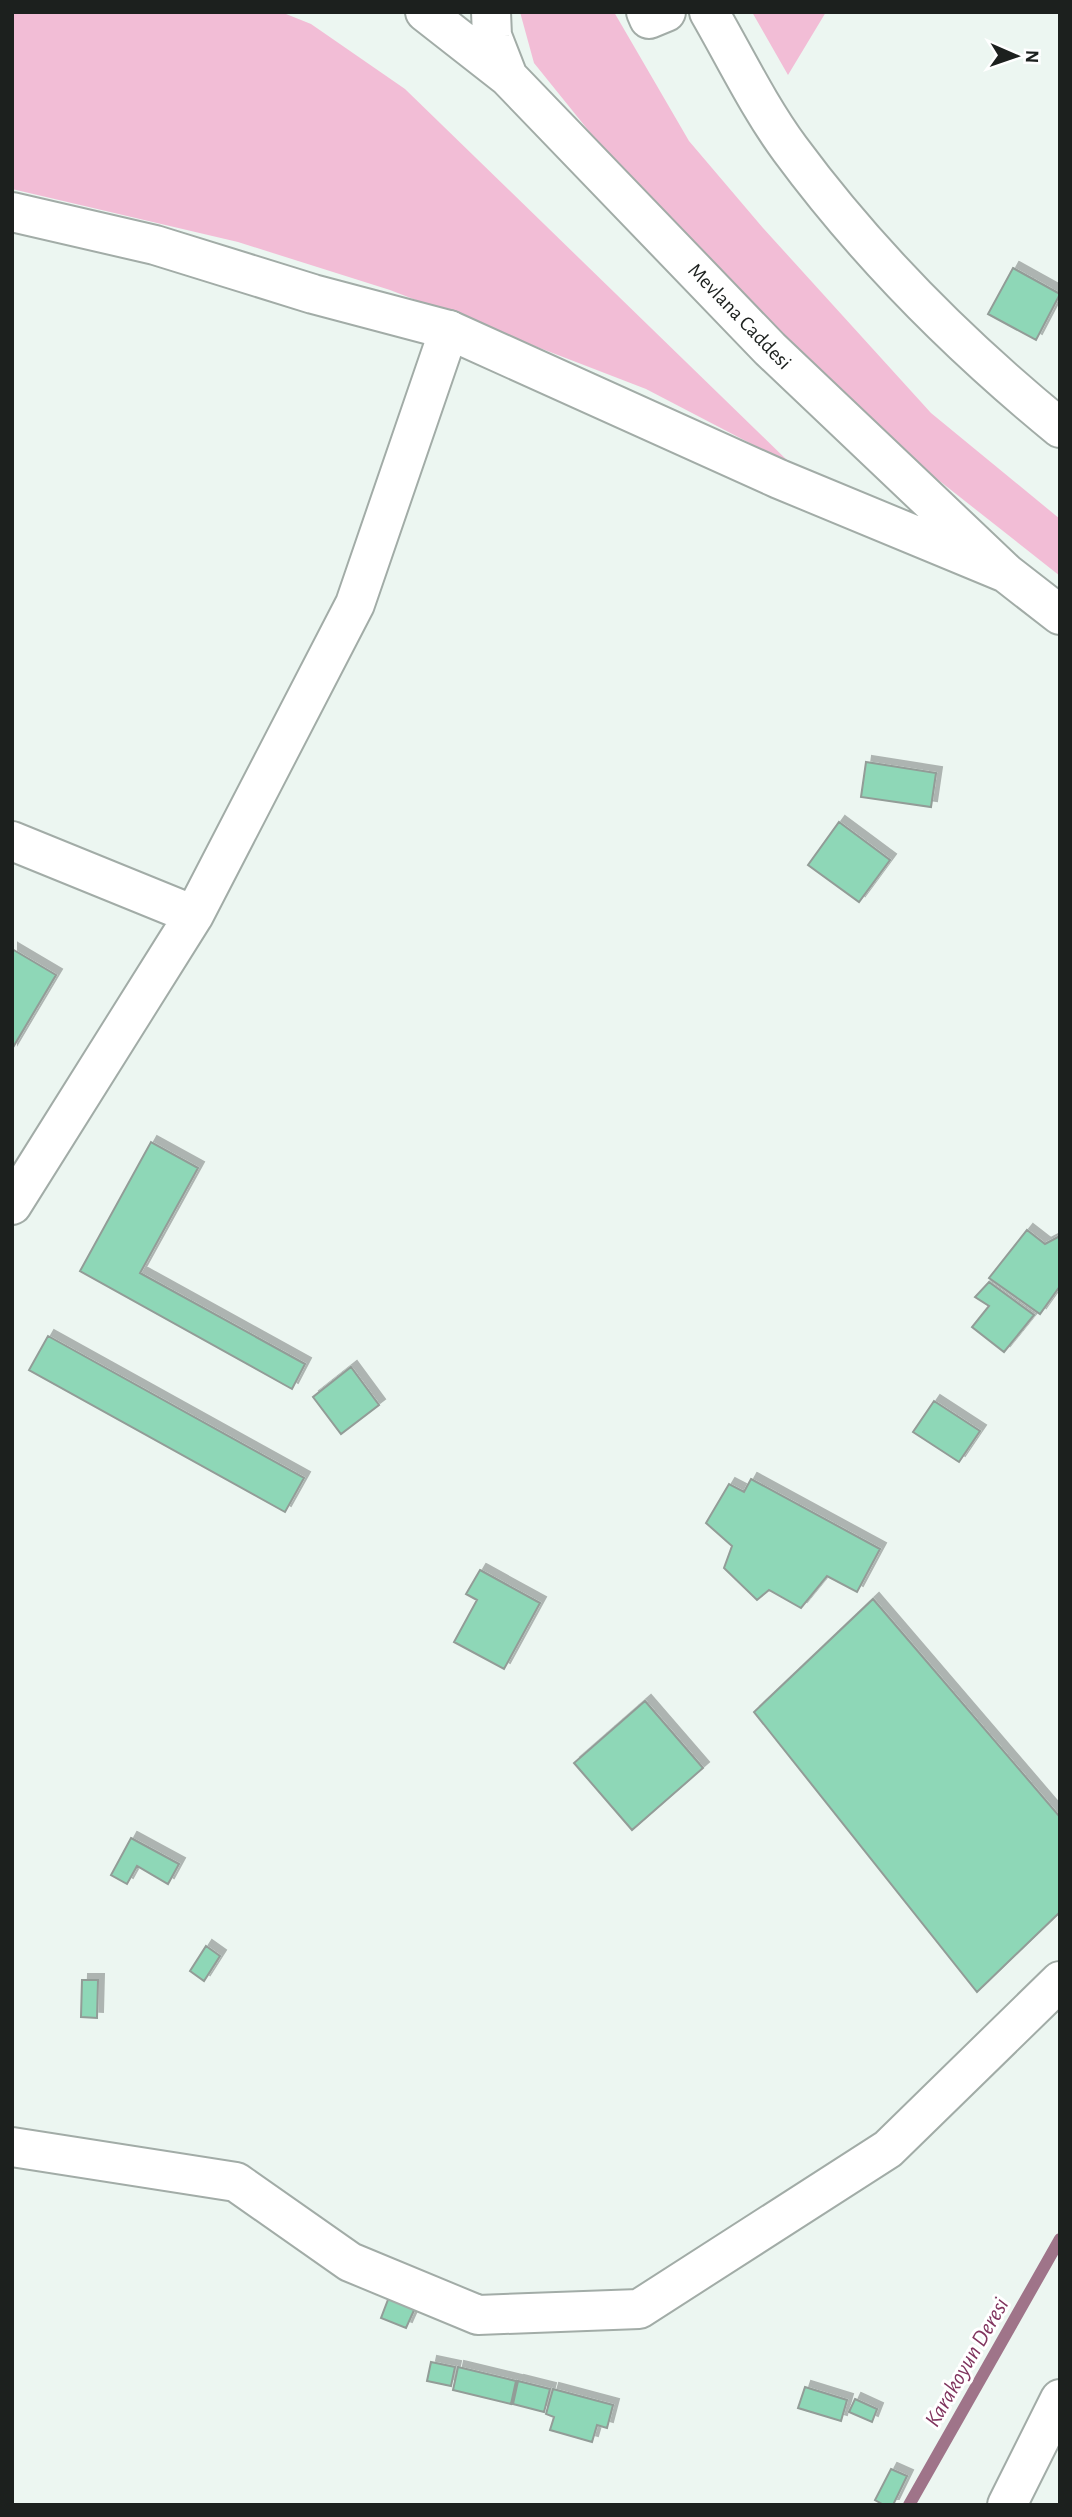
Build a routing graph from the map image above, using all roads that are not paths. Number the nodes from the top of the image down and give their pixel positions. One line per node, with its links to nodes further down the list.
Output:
1 (425, 12): 4 (main road, Mevlana Caddesi)
2 (491, 12): 4 (main road)
3 (709, 12): 7 (main road)
4 (508, 78): 8 (main road, Mevlana Caddesi)
5 (12, 212): 6 (main road)
6 (449, 330): 8 (main road); 11 (main road)
7 (1060, 428)
8 (1006, 573): 9 (main road, Mevlana Caddesi)
9 (1060, 615)
10 (12, 841): 11 (main road)
11 (194, 915): 12 (main road)
12 (12, 1205)
13 (1060, 1981): 14 (main road)
14 (12, 2147)
15 (1060, 2399): 16 (main road)
16 (1007, 2505)

